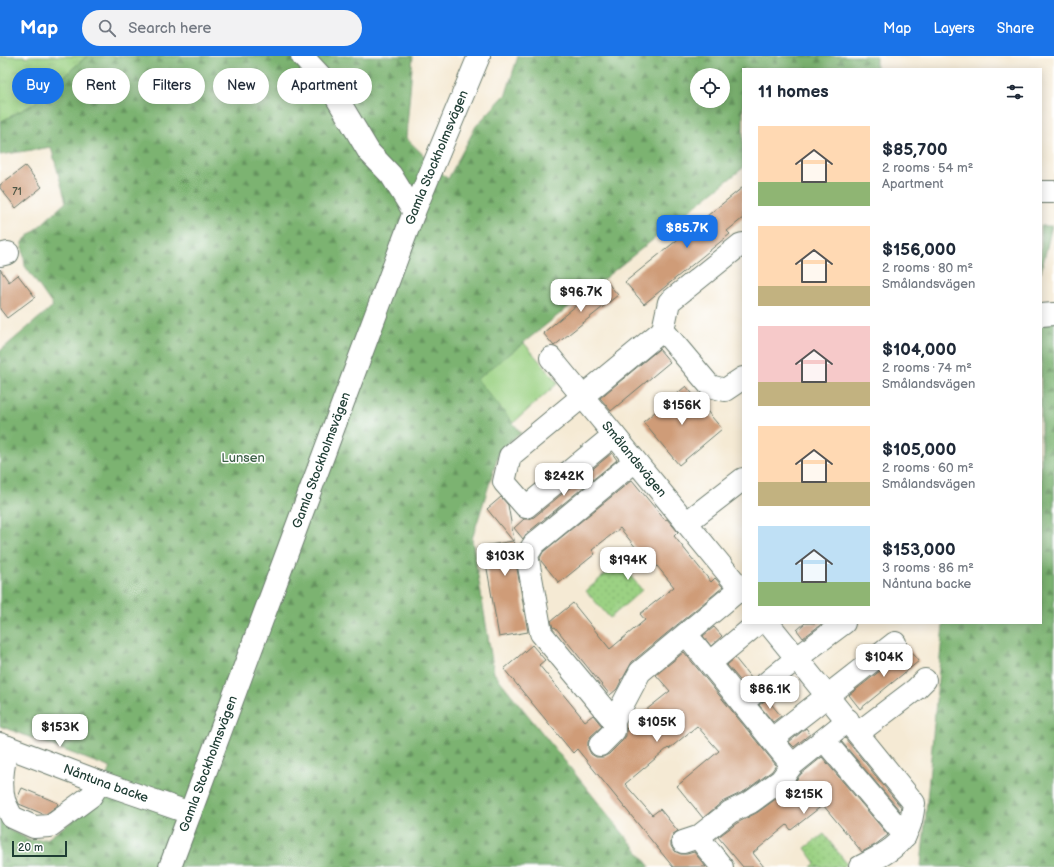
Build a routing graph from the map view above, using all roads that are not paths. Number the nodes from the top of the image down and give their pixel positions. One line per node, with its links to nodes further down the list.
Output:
1 (302, 56): 5 (main road)
2 (479, 56): 5 (main road, Gamla Stockholmsvägen)
3 (1042, 192): 4 (main road)
4 (1054, 192)
5 (414, 212): 36 (main road, Gamla Stockholmsvägen)
6 (742, 244): 9 (main road)
7 (1054, 314): 8 (main road)
8 (1042, 315)
9 (663, 330): 11 (main road); 12 (main road)
10 (551, 358): 12 (main road, Smålandsvägen)
11 (742, 379)
12 (582, 396): 13 (main road, Smålandsvägen); 13 (main road)
13 (614, 435): 14 (main road, Smålandsvägen)
14 (635, 461): 16 (main road, Smålandsvägen); 28 (main road)
15 (742, 480): 16 (main road)
16 (686, 524): 17 (main road, Smålandsvägen)
17 (741, 591): 21 (main road)
18 (757, 624): 24 (main road)
19 (769, 624): 23 (main road)
20 (843, 624): 23 (main road)
21 (686, 634): 24 (main road); 28 (main road)
22 (895, 643): 26 (main road)
23 (797, 658): 26 (main road); 27 (main road)
24 (710, 663): 27 (main road)
25 (925, 680): 30 (main road)
26 (828, 695): 29 (main road); 30 (main road)
27 (742, 703): 34 (main road)
28 (614, 721): 32 (main road)
29 (781, 732)
30 (859, 734): 31 (main road); 37 (main road)
31 (824, 740): 34 (main road); 37 (main road)
32 (600, 745)
33 (4, 746): 35 (main road, Nåntuna backe); 35 (main road)
34 (792, 765): 39 (main road)
35 (100, 782): 36 (main road, Nåntuna backe)
36 (190, 813): 38 (main road, Gamla Stockholmsvägen)
37 (905, 836): 40 (main road)
38 (170, 867)
39 (722, 867)
40 (860, 867)

